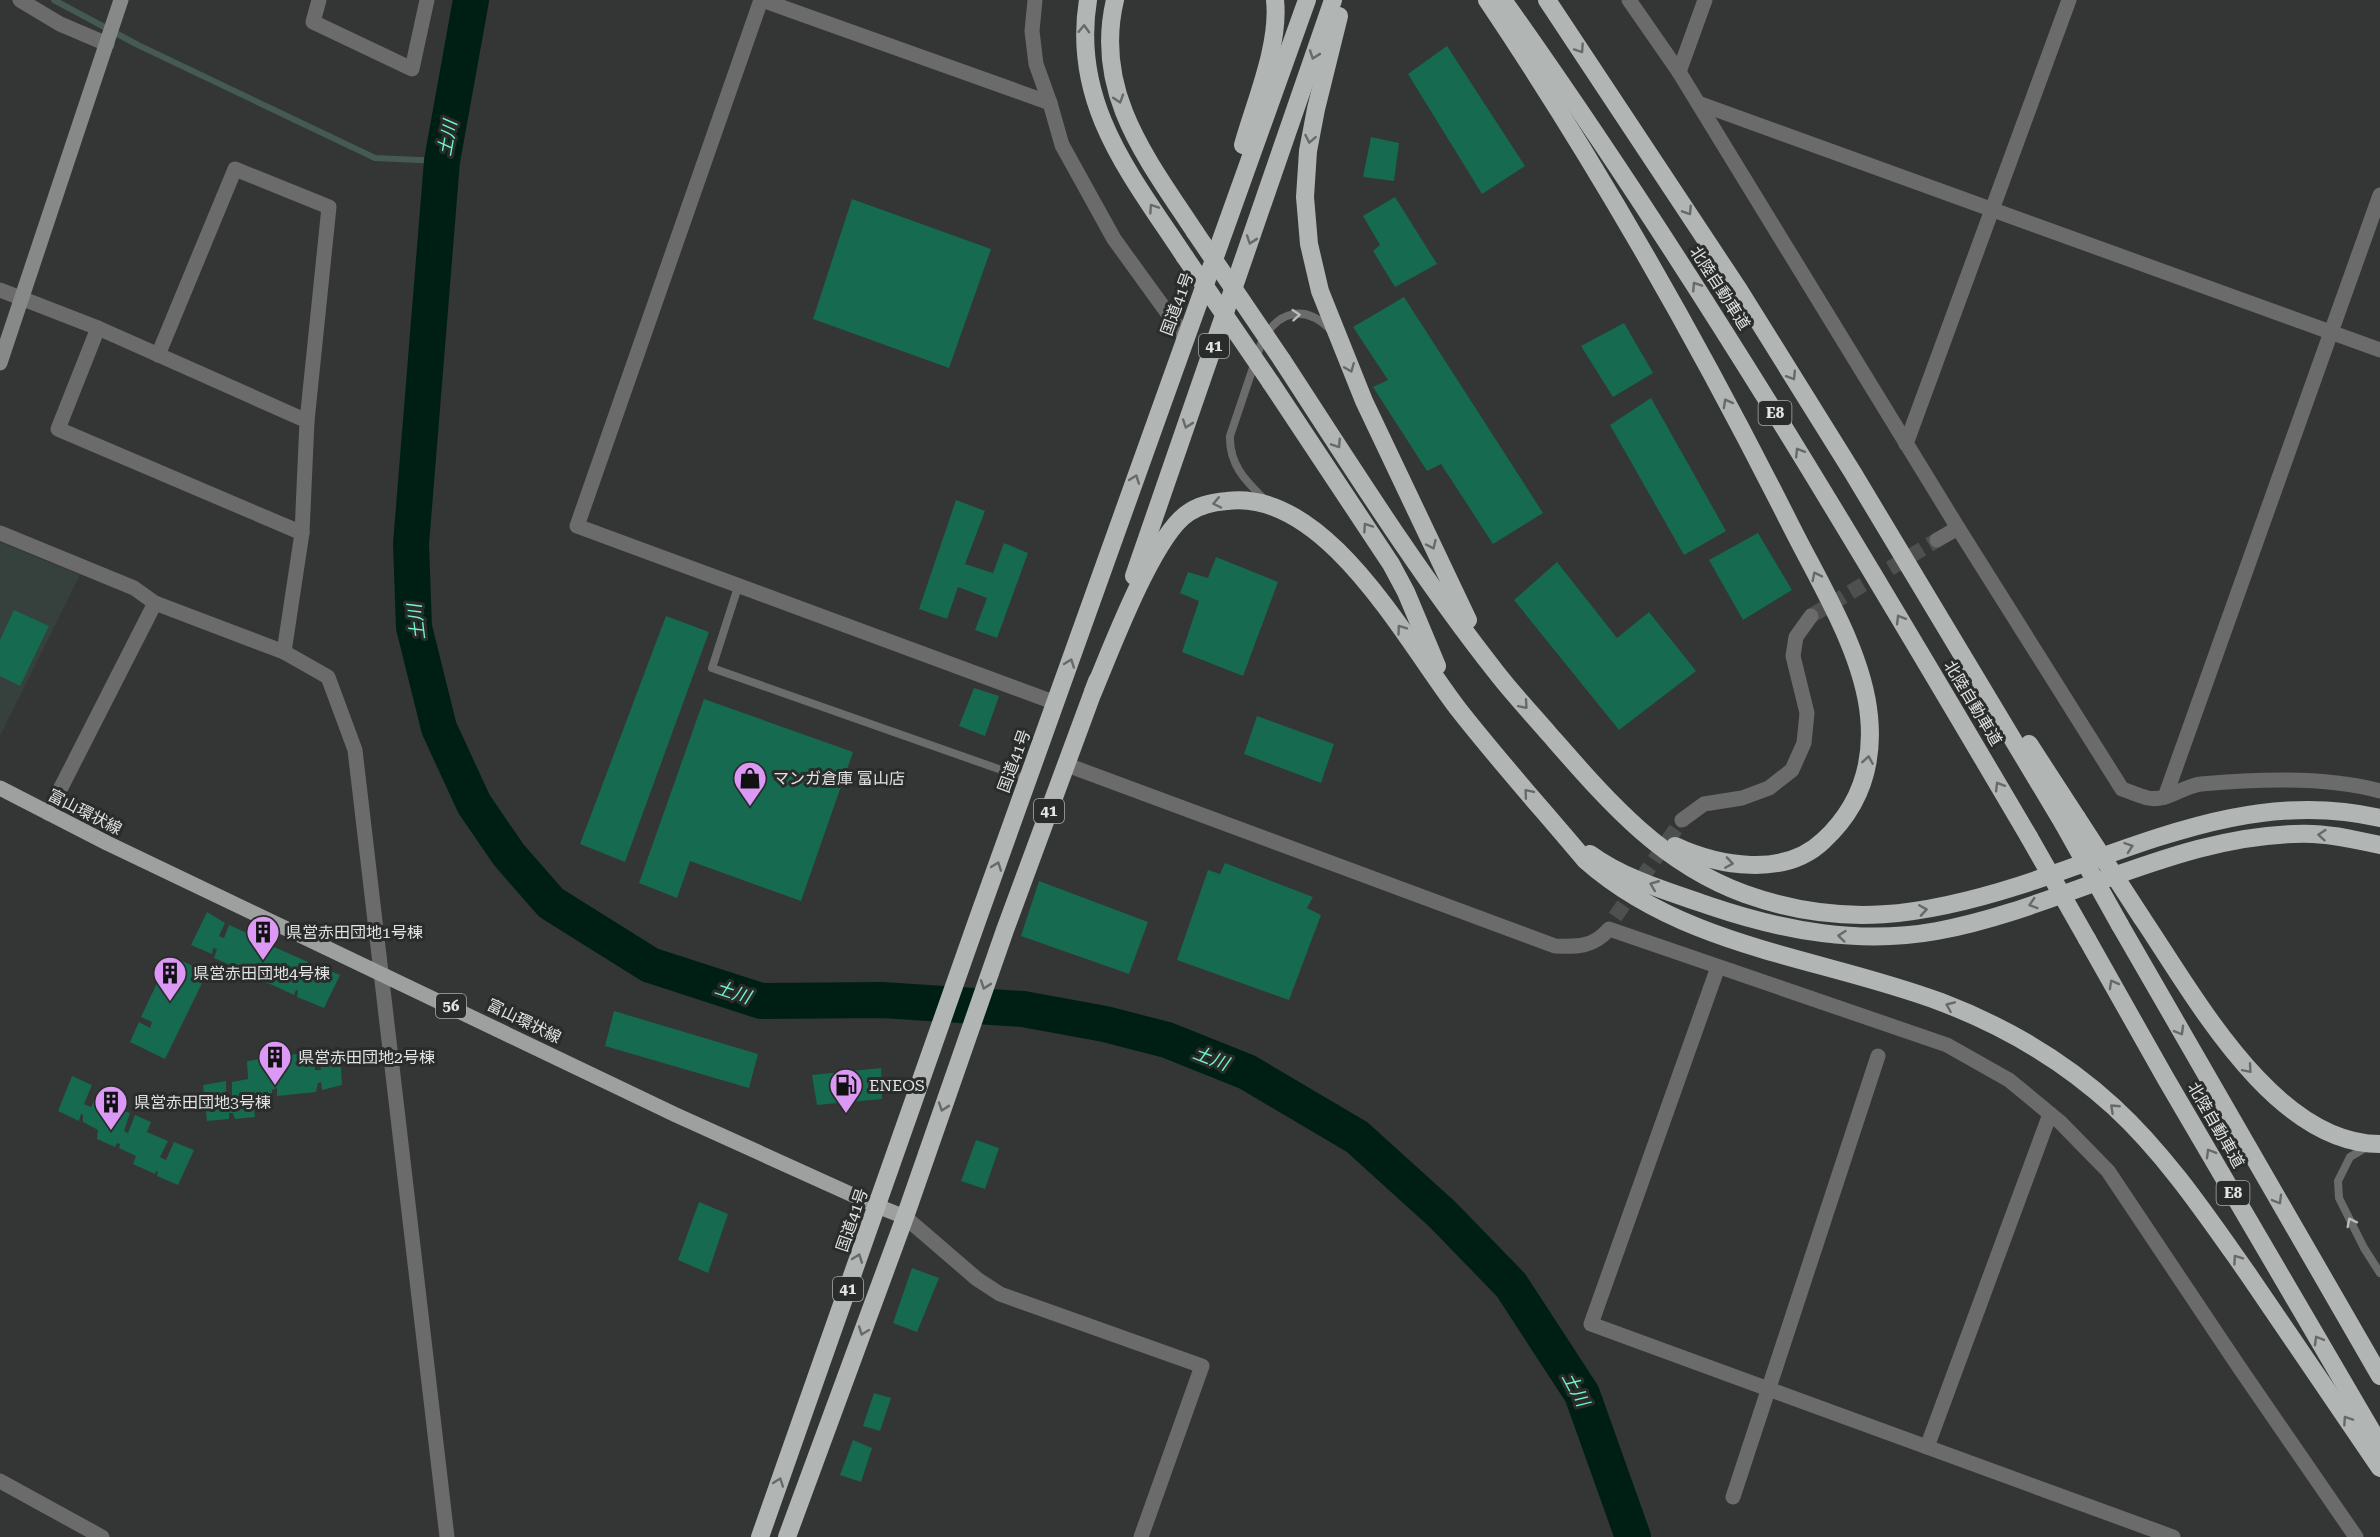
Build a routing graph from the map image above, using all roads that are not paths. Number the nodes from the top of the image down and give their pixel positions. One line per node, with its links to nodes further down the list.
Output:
1 (20, 0): 19 (street)
2 (121, 0): 19 (street)
3 (319, 0): 4 (street)
4 (427, 0)
5 (761, 0): 21 (street); 41 (street)
6 (1035, 0): 21 (street)
7 (1088, 0): 48 (highway, one-way to 7, bridge)
8 (1115, 0): 45 (highway, one-way to 45, bridge)
9 (1275, 0): 29 (highway)
10 (1307, 0): 29 (highway, 国道41号 / 41)
11 (1334, 0): 46 (highway, 41, one-way to 46)
12 (1343, 0): 30 (highway, one-way to 30)
13 (1487, 0): 54 (highway, one-way to 13)
14 (1503, 0): 71 (highway, 北陸自動車道 / E8, one-way to 14, bridge)
15 (1547, 0): 58 (highway, 北陸自動車道 / E8, one-way to 58)
16 (1629, 0): 20 (street)
17 (1705, 0): 20 (street)
18 (2069, 0): 24 (street)
19 (107, 44): 26 (street)
20 (1679, 72): 22 (street)
21 (1050, 103): 29 (street)
22 (1698, 103): 24 (street); 35 (street)
23 (2380, 195): 28 (street)
24 (1992, 210): 28 (street); 35 (street)
25 (0, 290): 26 (street)
26 (21, 299): 27 (street); 33 (street)
27 (98, 328): 32 (street); 38 (street)
28 (2332, 333): 31 (street); 53 (street)
29 (1185, 337): 47 (highway, 国道41号 / 41, one-way to 29)
30 (1339, 341): 36 (lane, one-way to 30); 45 (highway, one-way to 45)
31 (2380, 350)
32 (158, 355): 34 (street); 34 (street)
33 (0, 363)
34 (307, 421): 38 (street)
35 (1906, 444): 37 (street)
36 (1267, 503): 46 (highway, one-way to 46); 48 (highway, one-way to 36)
37 (1958, 528): 40 (street); 53 (street)
38 (302, 532): 44 (street)
39 (0, 533): 42 (street)
40 (1937, 540)
41 (738, 587): 47 (street); 50 (lane)
42 (156, 603): 44 (street); 55 (street)
43 (1812, 616): 57 (street)
44 (284, 652): 62 (street)
45 (1498, 675): 54 (highway, one-way to 54)
46 (1093, 692): 49 (highway, 41)
47 (1056, 703): 50 (highway, 国道41号 / 41)
48 (1460, 710): 59 (highway, one-way to 48)
49 (1067, 765): 61 (street); 67 (highway, 41, one-way to 67)
50 (1028, 779): 66 (highway, 国道41号 / 41, one-way to 50)
51 (0, 788): 55 (main road, 富山環状線 / 56)
52 (2380, 791): 53 (street)
53 (2165, 797)
54 (1604, 798): 56 (highway, one-way to 56)
55 (48, 813): 62 (main road, 富山環状線 / 56)
56 (2380, 818)
57 (1682, 820)
58 (2070, 821): 65 (highway, one-way to 65, bridge); 69 (highway, 北陸自動車道 / E8, one-way to 69, bridge)
59 (1566, 837): 60 (highway, one-way to 59); 73 (highway, one-way to 59)
60 (2380, 845)
61 (1718, 967): 64 (street); 70 (street)
62 (381, 973): 66 (main road, 富山環状線 / 56); 77 (street)
63 (1878, 1056): 70 (street)
64 (2050, 1114): 72 (street); 82 (street)
65 (2376, 1144): 68 (lane, one-way to 65)
66 (877, 1206): 67 (main road, 富山環状線 / 56); 78 (highway, 国道41号 / 41, one-way to 66)
67 (905, 1216): 79 (highway, 41, one-way to 79); 80 (street)
68 (2380, 1273)
69 (2380, 1376)
70 (1768, 1389): 72 (street); 75 (street)
71 (2380, 1445)
72 (1927, 1447): 81 (street)
73 (2380, 1468)
74 (0, 1481): 76 (street)
75 (1733, 1497)
76 (102, 1537)
77 (447, 1537)
78 (760, 1537)
79 (787, 1537)
80 (1141, 1537)
81 (2173, 1537)
82 (2356, 1537)

